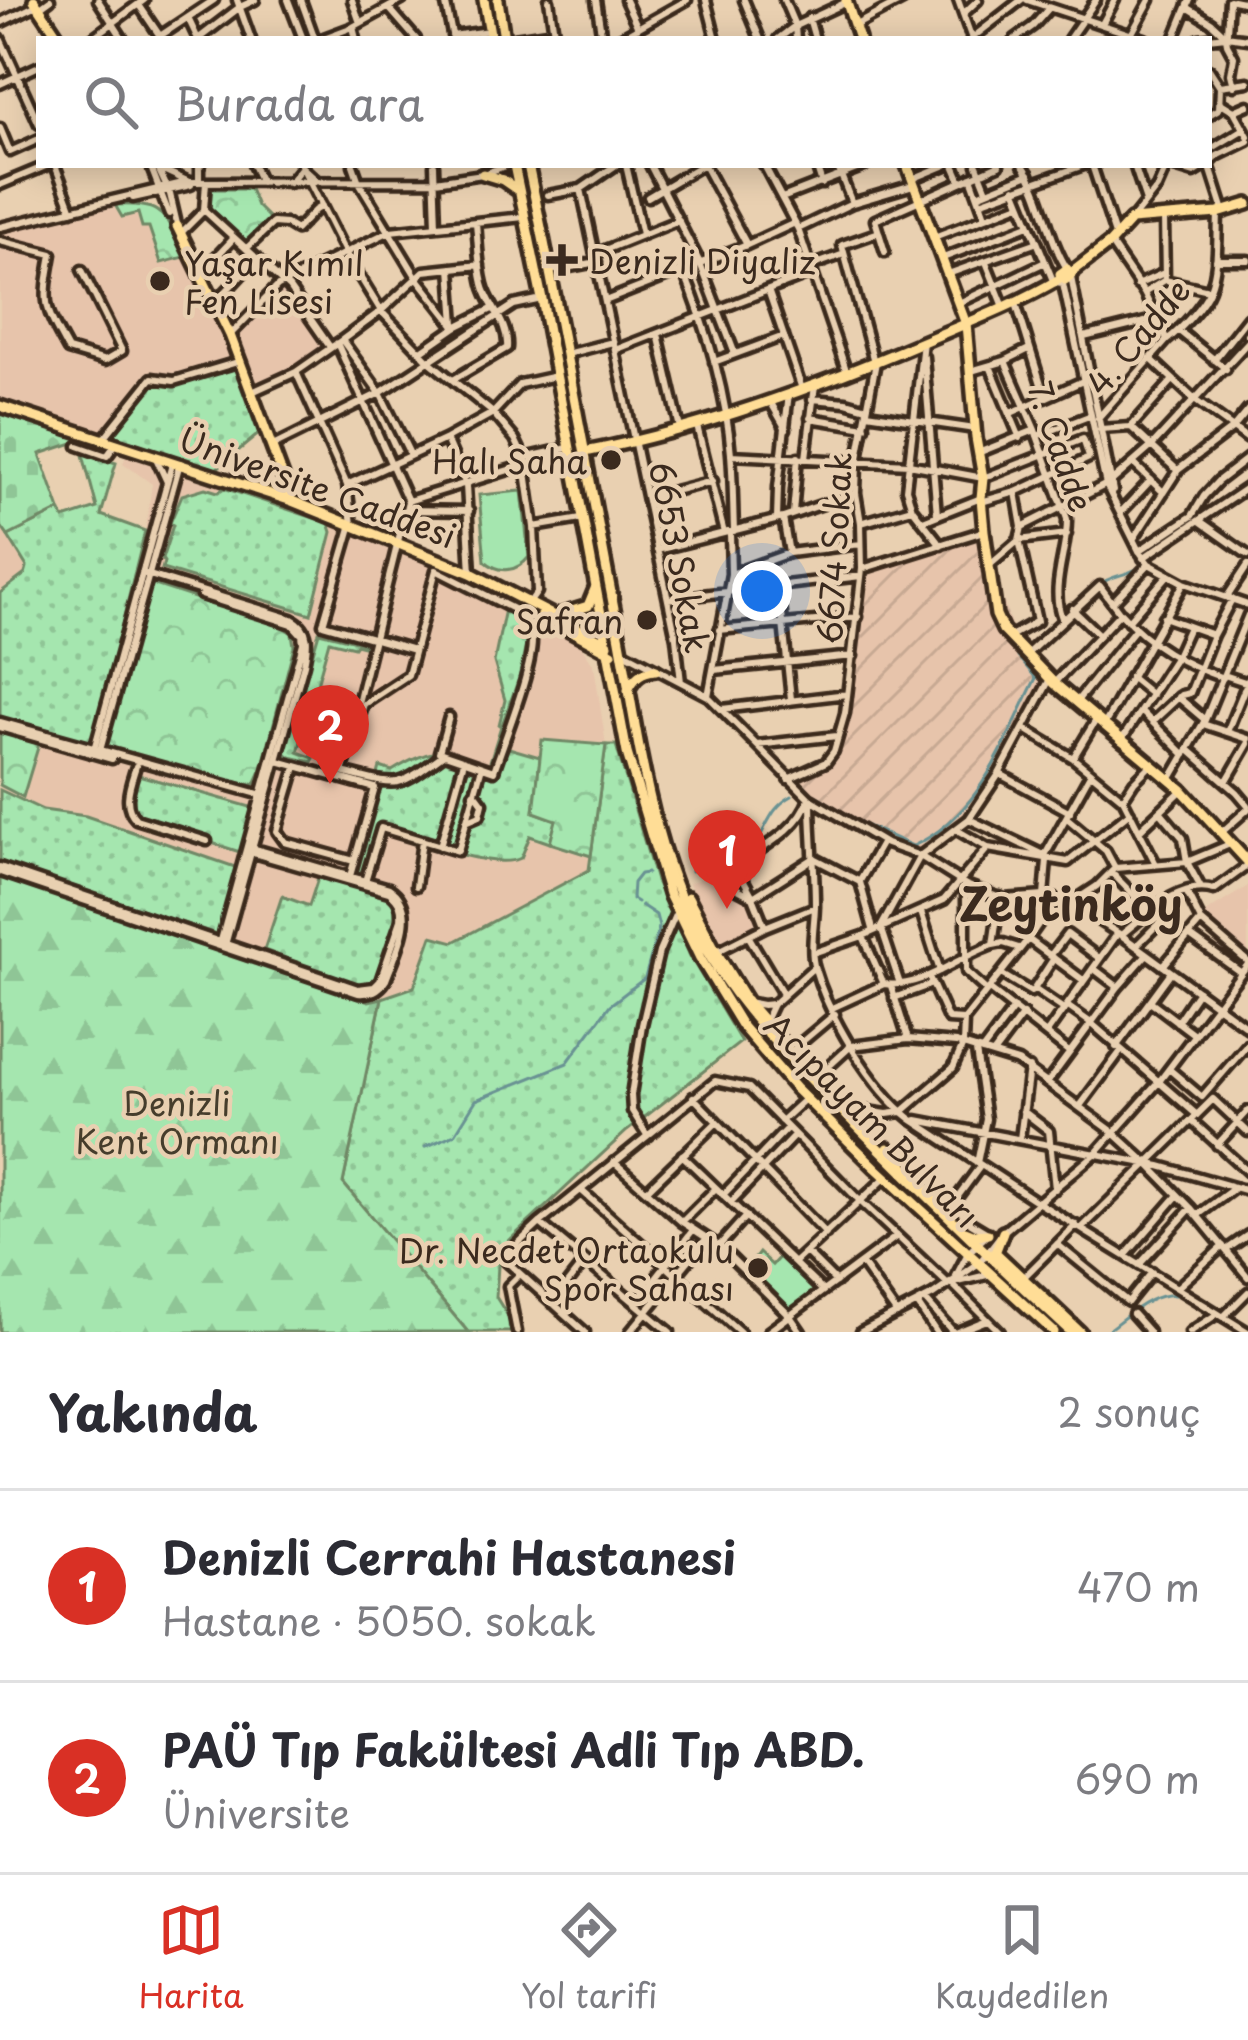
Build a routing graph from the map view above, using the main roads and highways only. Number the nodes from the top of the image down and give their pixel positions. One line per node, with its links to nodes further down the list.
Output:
1 (484, 0): 5 (main road)
2 (498, 0): 7 (main road)
3 (847, 1): 8 (main road)
4 (36, 4): 6 (main road)
5 (490, 35)
6 (58, 36)
7 (504, 36)
8 (858, 36)
9 (492, 168): 13 (main road)
10 (512, 168): 13 (main road, Acıpayam Bulvarı)
11 (529, 168): 18 (main road, Acıpayam Bulvarı)
12 (908, 168): 16 (main road)
13 (519, 191): 20 (main road, Acıpayam Bulvarı)
14 (1248, 204): 16 (main road)
15 (179, 230): 19 (main road)
16 (966, 324): 18 (main road); 28 (main road)
17 (0, 406): 19 (main road, Üniversite Caddesi)
18 (585, 452): 24 (main road, Acıpayam Bulvarı)
19 (292, 501): 21 (main road, Üniversite Caddesi)
20 (595, 583): 22 (main road); 23 (main road, Acıpayam Bulvarı)
21 (528, 604): 22 (main road, Üniversite Caddesi); 23 (main road)
22 (552, 614): 23 (main road, Üniversite Caddesi)
23 (608, 647): 24 (main road); 33 (main road, Acıpayam Bulvarı)
24 (625, 658): 26 (main road, Acıpayam Bulvarı)
25 (656, 670): 26 (main road)
26 (628, 690): 27 (main road, Acıpayam Bulvarı)
27 (662, 843): 29 (main road); 29 (main road, Acıpayam Bulvarı)
28 (1248, 864)
29 (763, 1025): 30 (main road, Acıpayam Bulvarı); 30 (main road)
30 (958, 1228): 32 (main road); 33 (main road, Acıpayam Bulvarı)
31 (1004, 1232): 34 (main road)
32 (988, 1234)
33 (972, 1249): 34 (main road, Acıpayam Bulvarı)
34 (989, 1261): 35 (main road, Acıpayam Bulvarı); 36 (main road, Acıpayam Bulvarı); 37 (main road)
35 (1054, 1332)
36 (1071, 1332)
37 (1080, 1332)

